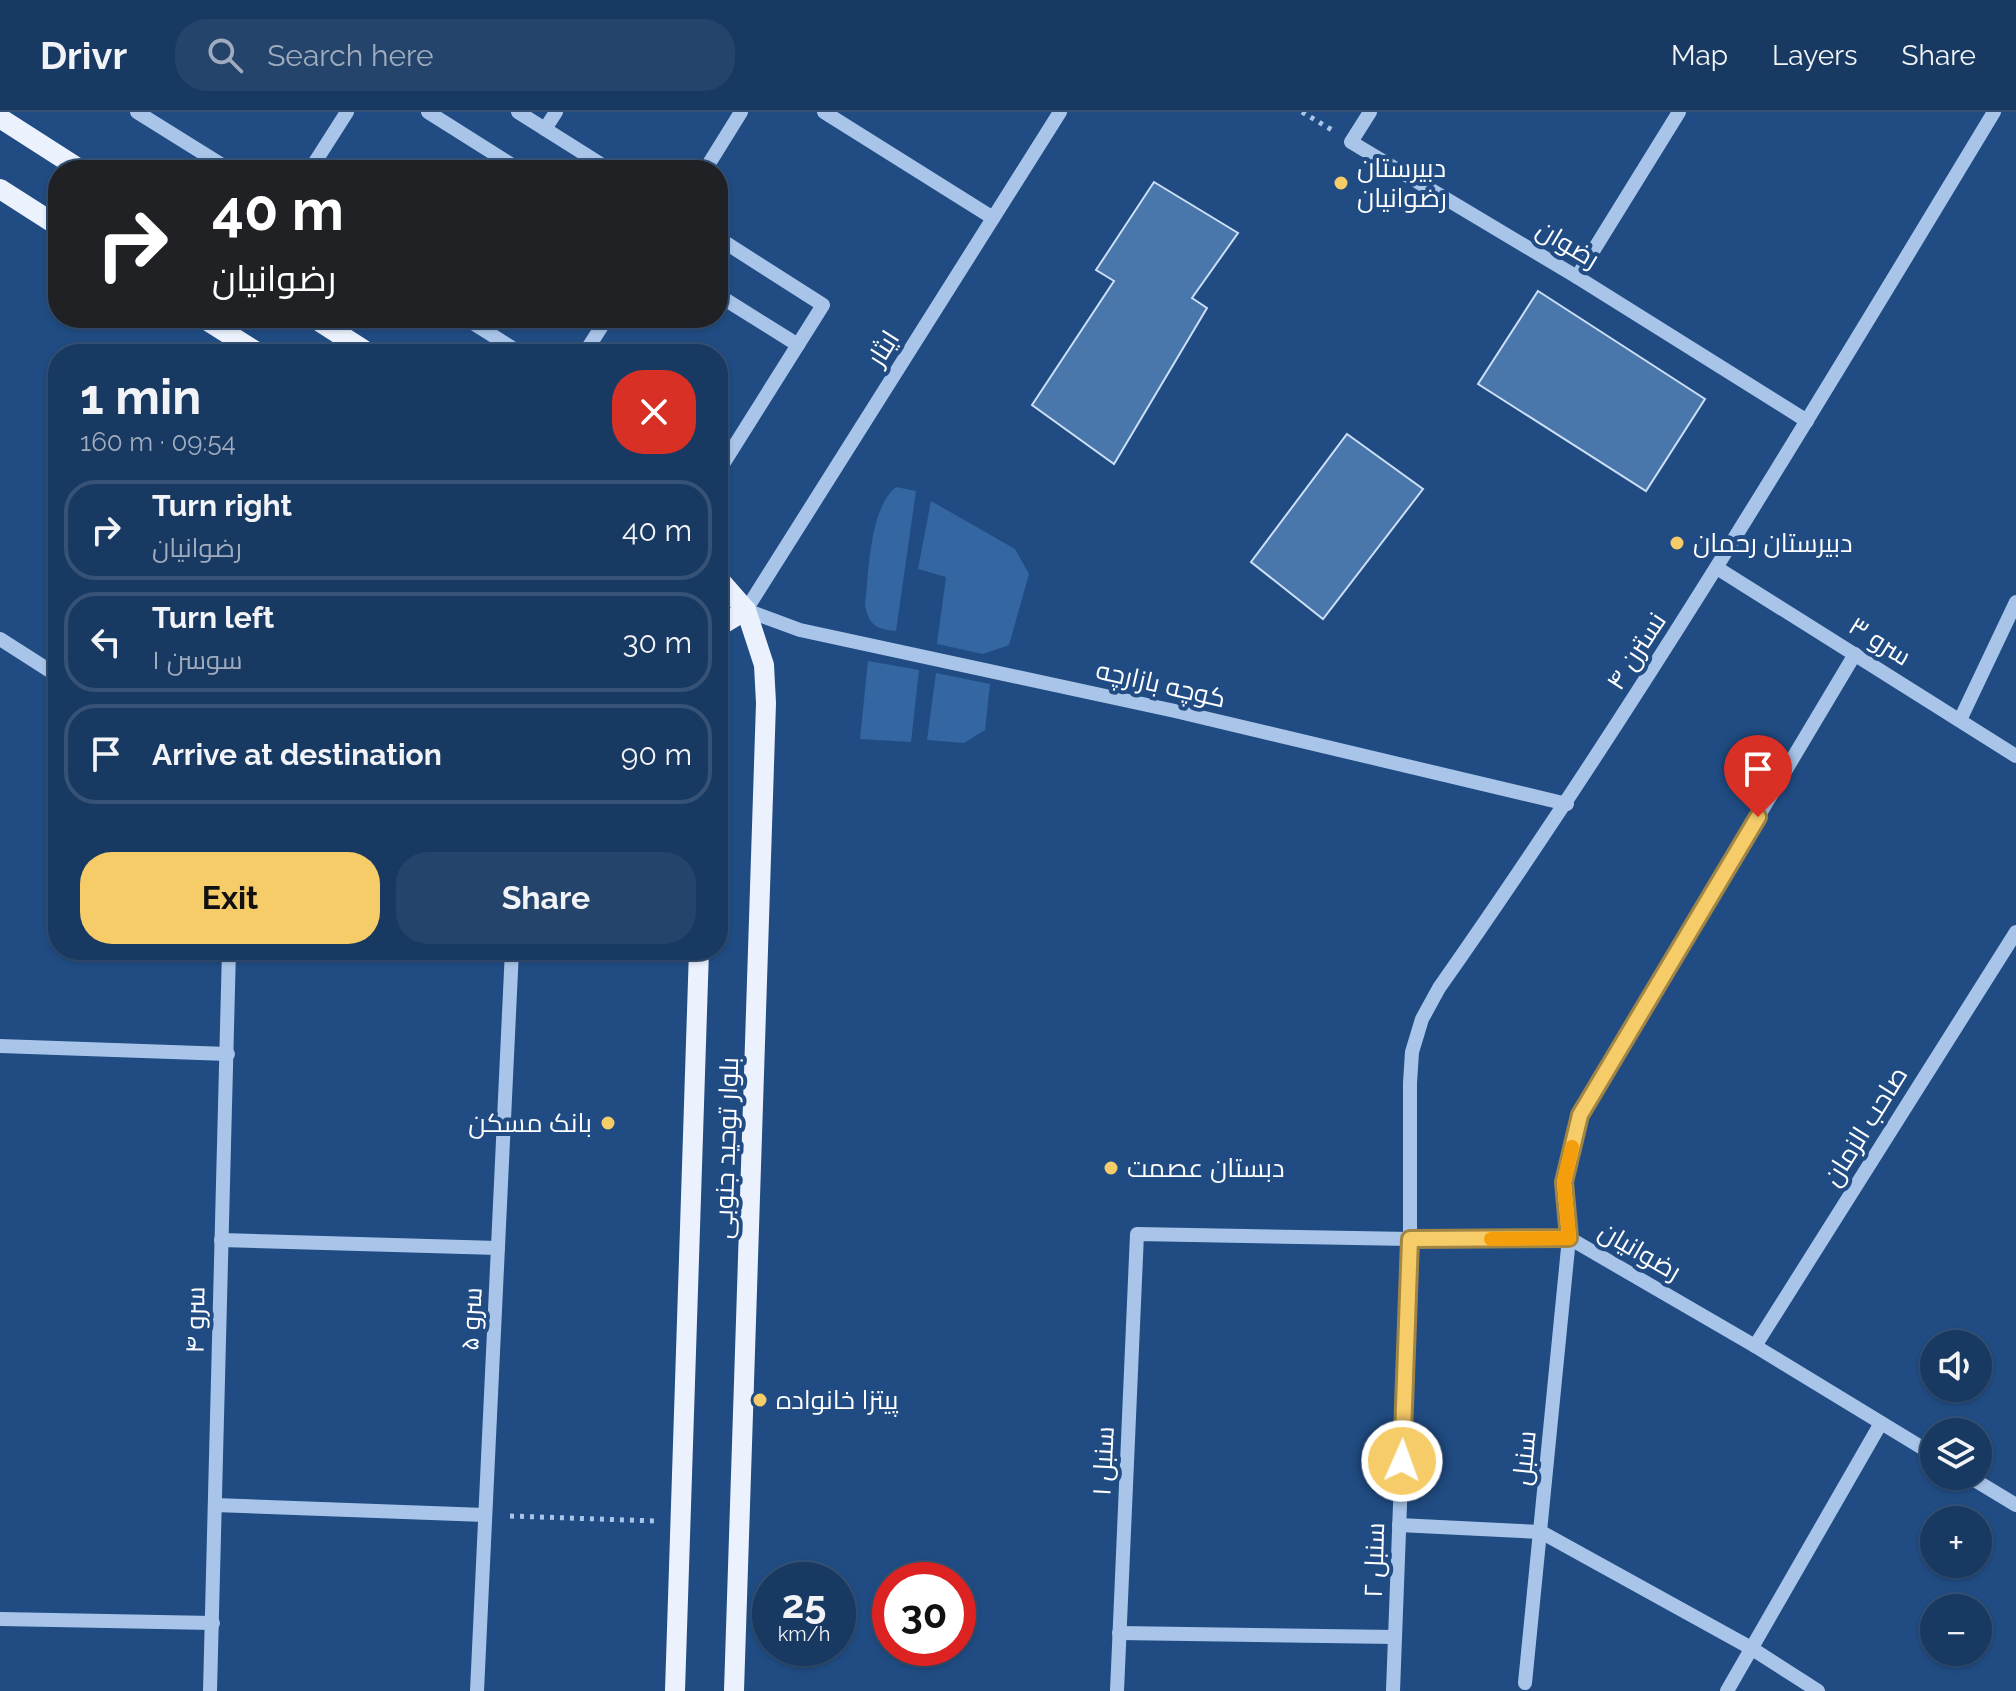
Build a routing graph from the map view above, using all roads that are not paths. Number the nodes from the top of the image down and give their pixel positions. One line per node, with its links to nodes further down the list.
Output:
1 (137, 112): 15 (street)
2 (347, 112): 16 (street)
3 (428, 112): 17 (street)
4 (518, 112): 13 (street)
5 (556, 112): 13 (street)
6 (741, 112): 19 (street)
7 (1060, 112): 21 (street, ایثار)
8 (1370, 112): 24 (street, رضوان)
9 (1679, 112): 24 (street)
10 (1994, 112): 33 (street, نسترن ۴)
11 (827, 113): 21 (street)
12 (0, 118): 14 (main road)
13 (545, 129): 18 (street)
14 (65, 160)
15 (214, 160)
16 (316, 160)
17 (504, 160)
18 (594, 160)
19 (711, 160)
20 (0, 189): 22 (main road)
21 (993, 218): 38 (street, ایثار)
22 (48, 220)
23 (728, 244): 32 (street)
24 (1577, 277): 33 (street, رضوان)
25 (728, 301): 32 (street)
26 (219, 328): 29 (main road)
27 (330, 328): 30 (main road)
28 (481, 328): 31 (street)
29 (244, 344)
30 (354, 344)
31 (506, 344)
32 (798, 345): 34 (street)
33 (1807, 421): 35 (street, نسترن ۴)
34 (728, 456)
35 (1717, 568): 41 (street, سرو ۳); 45 (street, نسترن ۴)
36 (728, 589): 38 (main road)
37 (2016, 602): 43 (street)
38 (746, 610): 39 (main road); 45 (street, کوچه بازارچه); 75 (main road, بلوار توحید جنوبی)
39 (728, 621)
40 (0, 639): 42 (street)
41 (1855, 654): 43 (street, سرو ۳); 53 (street, سنبل)
42 (48, 670)
43 (1960, 720): 44 (street, سرو ۳)
44 (2016, 756)
45 (1567, 804): 54 (street, نسترن ۴)
46 (2016, 932): 57 (street, صاحب الزمان)
47 (229, 960): 51 (street, سرو ۴)
48 (512, 960): 56 (street, سرو ۵)
49 (699, 960): 74 (main road, بلوار توحید جنوبی)
50 (0, 1046): 51 (street)
51 (228, 1054): 55 (street, سرو ۴)
52 (1137, 1234): 54 (street, رضوانیان); 68 (street, سنبل ۱)
53 (1569, 1238): 54 (street, رضوانیان); 57 (street, رضوانیان); 65 (street, سنبل)
54 (1410, 1239): 64 (street, سنبل ۲)
55 (221, 1240): 56 (street); 62 (street, سرو ۴)
56 (498, 1248): 63 (street, سرو ۵)
57 (1755, 1346): 58 (street, رضوانیان)
58 (1881, 1423): 59 (street, رضوانیان); 70 (street)
59 (1920, 1447)
60 (1992, 1488): 61 (street)
61 (2014, 1499)
62 (215, 1505): 63 (street); 67 (street, سرو ۴)
63 (485, 1515): 73 (street, سرو ۵)
64 (1399, 1525): 65 (street); 69 (street, سنبل ۲)
65 (1541, 1532): 70 (street); 71 (street, سنبل)
66 (0, 1619): 67 (street)
67 (213, 1623): 72 (street, سرو ۴)
68 (1119, 1633): 69 (street); 76 (street, سنبل ۱)
69 (1395, 1637): 77 (street, سنبل ۲)
70 (1751, 1648): 78 (street); 79 (street)
71 (1525, 1683)
72 (210, 1691)
73 (477, 1691)
74 (675, 1691)
75 (734, 1691)
76 (1117, 1691)
77 (1393, 1691)
78 (1727, 1691)
79 (1818, 1691)

